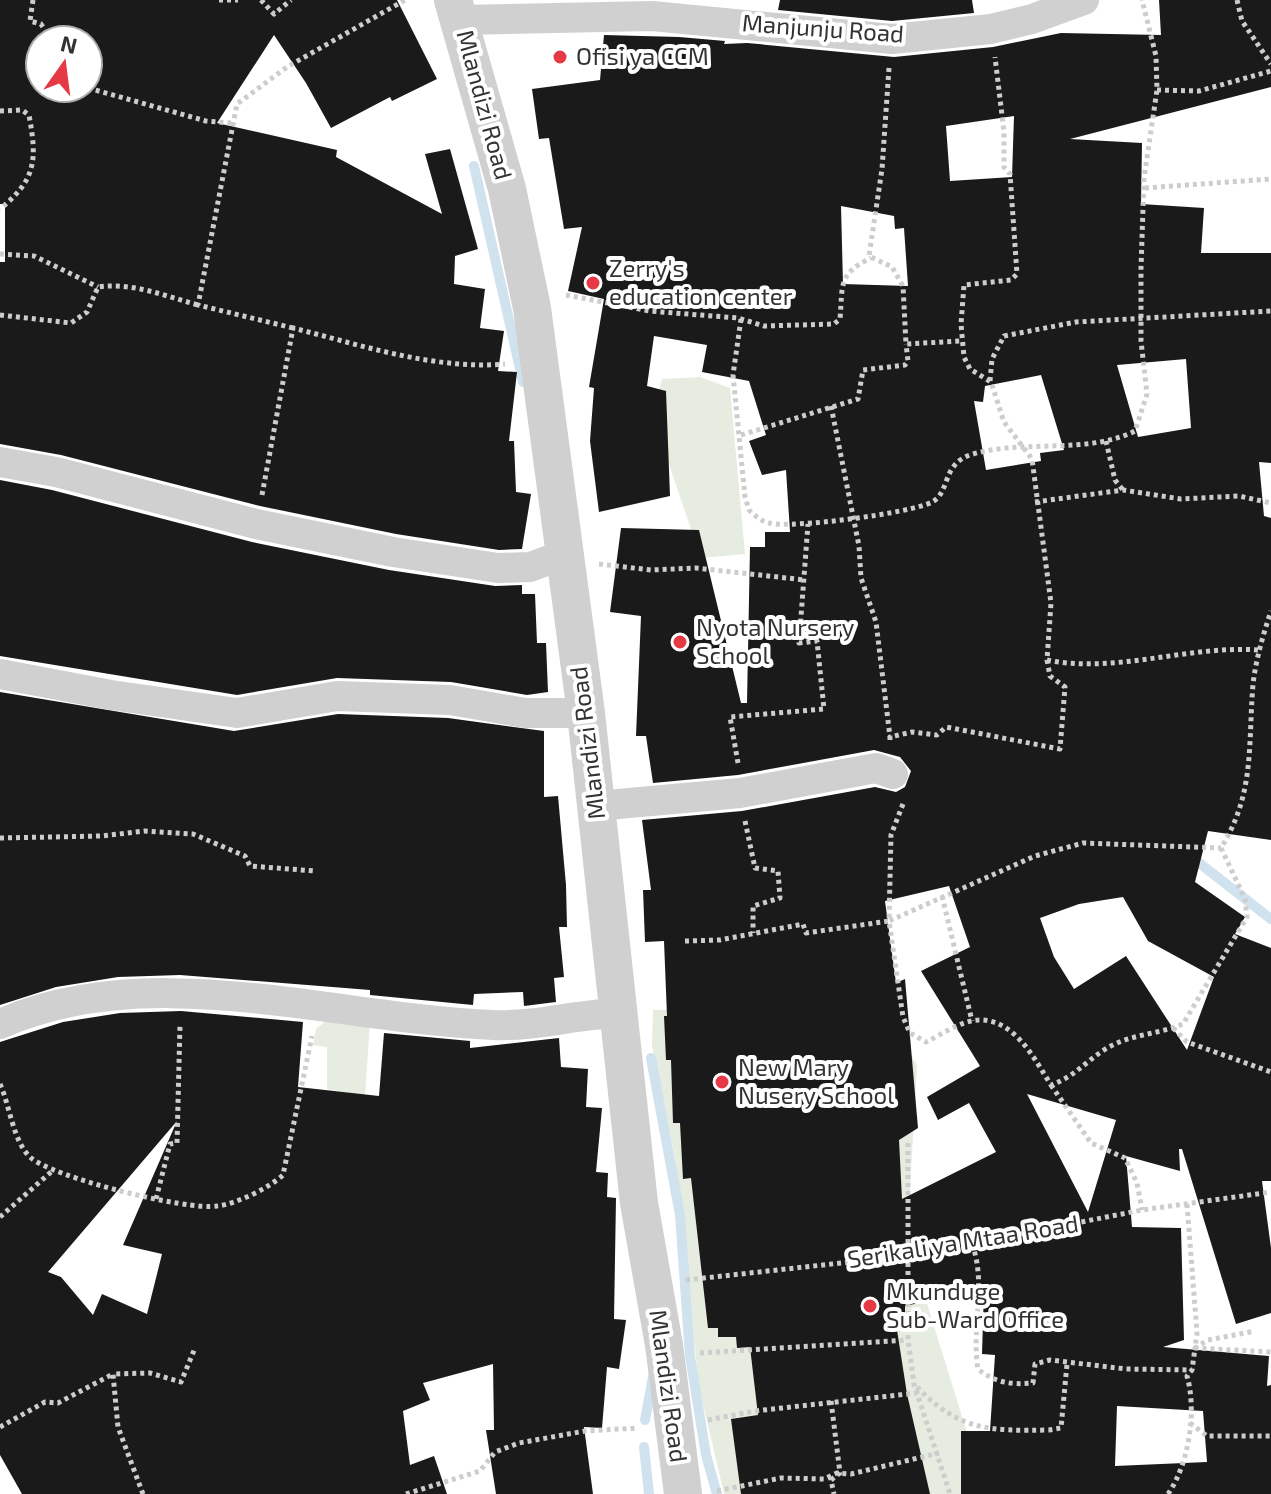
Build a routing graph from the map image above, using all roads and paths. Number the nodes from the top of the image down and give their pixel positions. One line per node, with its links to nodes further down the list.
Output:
1 (33, 0): 11 (path)
2 (219, 0): 3 (path)
3 (238, 0)
4 (261, 0): 5 (path)
5 (291, 0)
6 (405, 0): 19 (path)
7 (1084, 0): 12 (street, Manjunju Road)
8 (1142, 0): 16 (path)
9 (1237, 0): 14 (path)
10 (457, 10): 13 (street, Manjunju Road); 26 (street, Mlandizi Road)
11 (41, 24)
12 (991, 29): 13 (street, Manjunju Road); 33 (path)
13 (892, 39): 24 (path)
14 (1271, 64)
15 (1271, 71): 16 (path)
16 (1157, 90): 21 (path)
17 (104, 93): 19 (path)
18 (0, 111): 22 (path)
19 (231, 123): 27 (path)
20 (1271, 179): 21 (path)
21 (1145, 188): 31 (path)
22 (0, 209)
23 (0, 254): 25 (path)
24 (871, 258): 30 (path); 34 (path)
25 (98, 287): 27 (path); 29 (path)
26 (526, 287): 30 (path); 35 (street, Mlandizi Road)
27 (198, 305): 32 (path)
28 (1271, 311): 31 (path)
29 (0, 315)
30 (741, 319): 38 (path)
31 (1141, 319): 36 (path); 39 (path)
32 (293, 328): 35 (path); 46 (path)
33 (961, 341): 34 (path); 36 (path)
34 (906, 344): 37 (path)
35 (539, 360): 48 (street, Mlandizi Road)
36 (991, 382): 40 (path)
37 (831, 406): 38 (path); 45 (path)
38 (741, 435): 47 (path)
39 (1106, 441): 40 (path); 42 (path)
40 (1024, 445): 43 (path); 45 (path)
41 (0, 462): 46 (street)
42 (1123, 490): 43 (path); 44 (path)
43 (1035, 502): 52 (path)
44 (1271, 503)
45 (852, 517): 47 (path); 55 (path)
46 (256, 524): 48 (street)
47 (808, 524): 49 (path)
48 (563, 555): 49 (path); 54 (street, Mlandizi Road)
49 (805, 580): 57 (path)
50 (1271, 611): 51 (path)
51 (1258, 650): 52 (path); 60 (path)
52 (1047, 660): 55 (path)
53 (0, 674): 54 (street)
54 (586, 713): 58 (street, Mlandizi Road)
55 (890, 737): 56 (path)
56 (893, 774): 57 (street); 63 (path)
57 (742, 792): 58 (street); 64 (path)
58 (596, 806): 68 (street, Mlandizi Road)
59 (0, 838): 61 (path)
60 (1221, 848): 62 (path); 71 (path)
61 (315, 871)
62 (942, 896): 63 (path); 69 (path)
63 (889, 921): 64 (path); 69 (path)
64 (753, 933): 65 (path)
65 (685, 941)
66 (179, 993): 67 (street); 70 (street); 78 (path)
67 (317, 1006): 68 (street); 78 (path)
68 (619, 1013): 84 (street, Mlandizi Road)
69 (972, 1021): 74 (path)
70 (0, 1024)
71 (1173, 1028): 72 (path); 74 (path)
72 (1271, 1072)
73 (0, 1084): 76 (path)
74 (1051, 1085): 80 (path)
75 (908, 1143): 83 (path)
76 (51, 1172): 78 (path); 81 (path)
77 (1271, 1192): 79 (path, Serikali ya Mtaa Road)
78 (156, 1199)
79 (1187, 1204): 80 (path, Serikali ya Mtaa Road); 89 (path)
80 (1142, 1210): 82 (path, Serikali ya Mtaa Road)
81 (0, 1217)
82 (972, 1244): 83 (path, Serikali ya Mtaa Road); 91 (path)
83 (906, 1256): 84 (path, Serikali ya Mtaa Road); 86 (path)
84 (653, 1283): 87 (street, Mlandizi Road)
85 (1255, 1331): 89 (path)
86 (908, 1340): 87 (path); 94 (path)
87 (664, 1345): 98 (street, Mlandizi Road)
88 (195, 1348): 93 (path)
89 (1195, 1348): 90 (path); 92 (path)
90 (1271, 1352)
91 (1067, 1364): 92 (path); 94 (path)
92 (1192, 1370): 97 (path)
93 (113, 1374): 99 (path); 103 (path)
94 (914, 1384): 95 (path)
95 (917, 1393): 96 (path); 101 (path)
96 (831, 1401): 98 (path); 102 (path)
97 (1189, 1422): 100 (path); 109 (path)
98 (674, 1426): 104 (path); 105 (street, Mlandizi Road)
99 (0, 1427)
100 (1271, 1436)
101 (939, 1453): 102 (path); 108 (path)
102 (840, 1473): 106 (path); 107 (path)
103 (143, 1494)
104 (406, 1494)
105 (683, 1494)
106 (705, 1494)
107 (834, 1494)
108 (950, 1494)
109 (1168, 1494)

